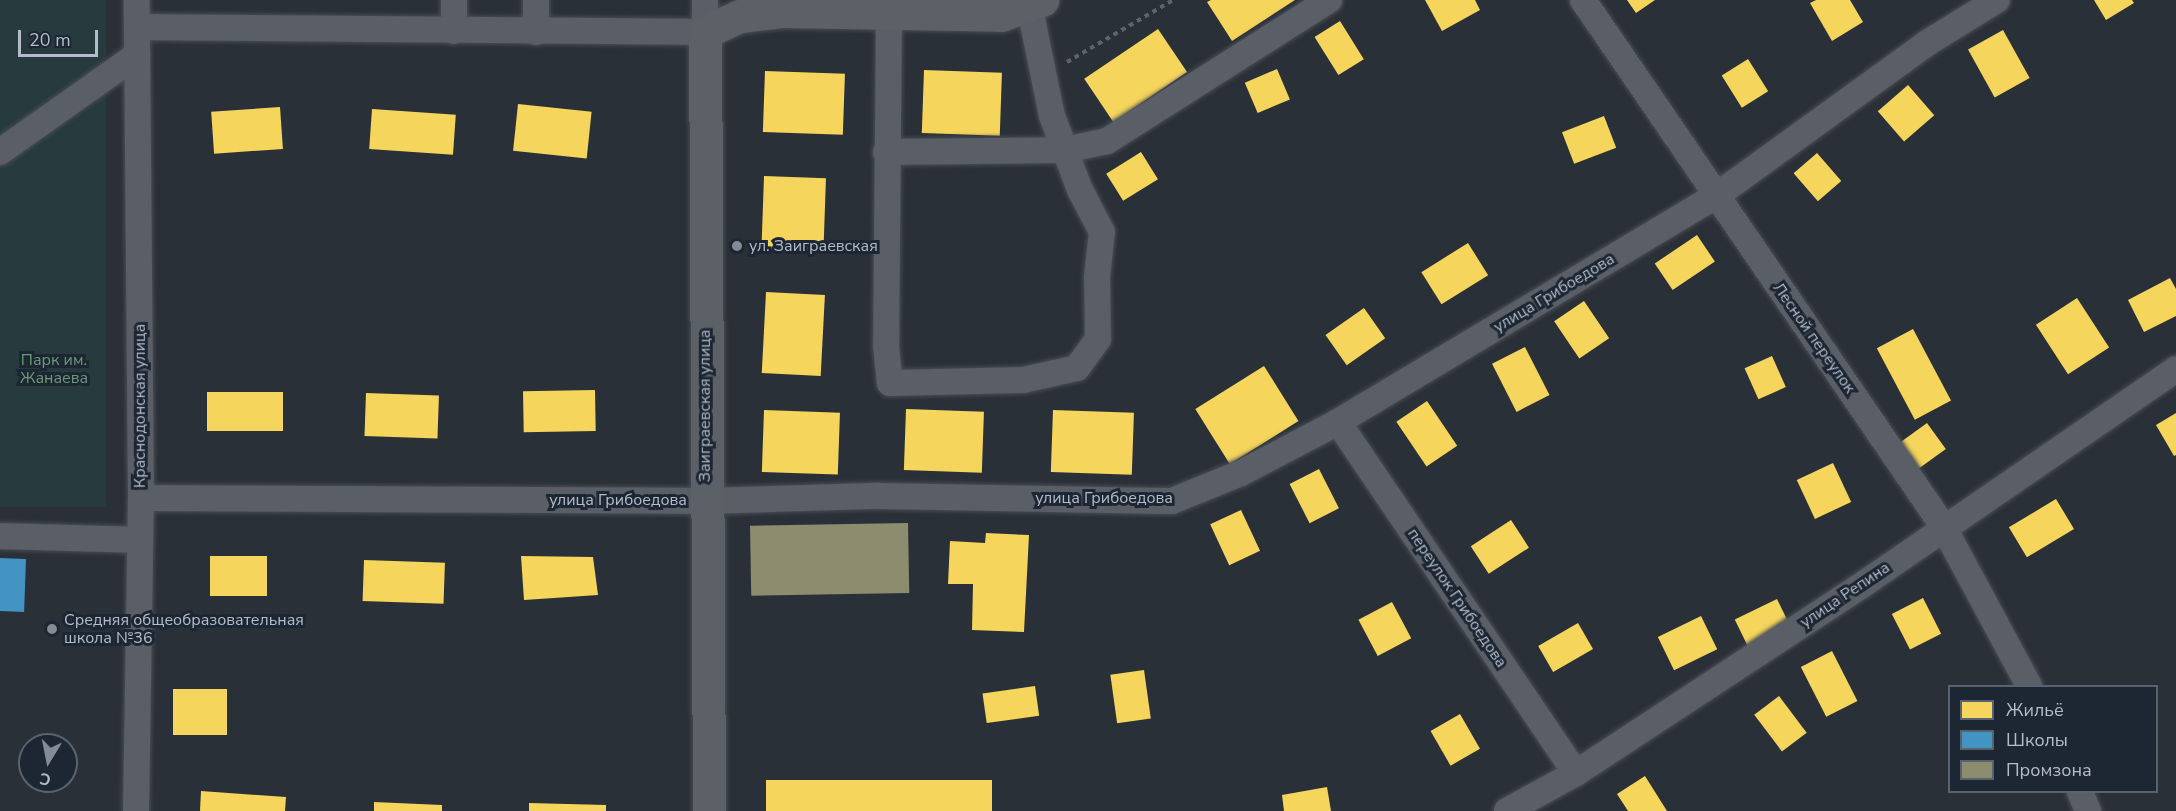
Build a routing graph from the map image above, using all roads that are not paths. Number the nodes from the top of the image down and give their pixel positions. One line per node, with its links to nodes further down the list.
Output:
1 (137, 0): 10 (street, Краснодонская улица)
2 (454, 0): 11 (street)
3 (536, 0): 12 (street)
4 (705, 0): 13 (street, Заиграевская улица)
5 (1329, 0): 15 (street)
6 (1583, 0): 18 (street, Лесной переулок)
7 (1997, 0): 18 (street, улица Грибоедова)
8 (1036, 2): 9 (main road); 15 (street)
9 (889, 13): 13 (main road); 17 (street)
10 (137, 27): 11 (street); 14 (street, Краснодонская улица)
11 (454, 31): 12 (street)
12 (536, 32): 13 (street)
13 (705, 32): 22 (main road, Заиграевская улица)
14 (137, 55): 16 (street); 21 (street, Краснодонская улица)
15 (1065, 150): 17 (street); 17 (street)
16 (0, 152)
17 (886, 152)
18 (1716, 195): 20 (street, улица Грибоедова); 23 (street, Лесной переулок)
19 (2176, 369): 23 (street, улица Репина)
20 (1338, 422): 22 (street, улица Грибоедова); 27 (street, переулок Грибоедова)
21 (141, 498): 22 (street, улица Грибоедова); 25 (street, Краснодонская улица)
22 (706, 501): 30 (main road, Заиграевская улица)
23 (1943, 526): 26 (street, Лесной переулок); 27 (street, улица Репина)
24 (0, 536): 25 (street)
25 (140, 540): 29 (street, Краснодонская улица)
26 (2028, 685)
27 (1576, 773): 31 (street, улица Репина)
28 (2080, 793): 32 (street)
29 (136, 811)
30 (709, 811)
31 (1507, 811)
32 (2088, 811)

